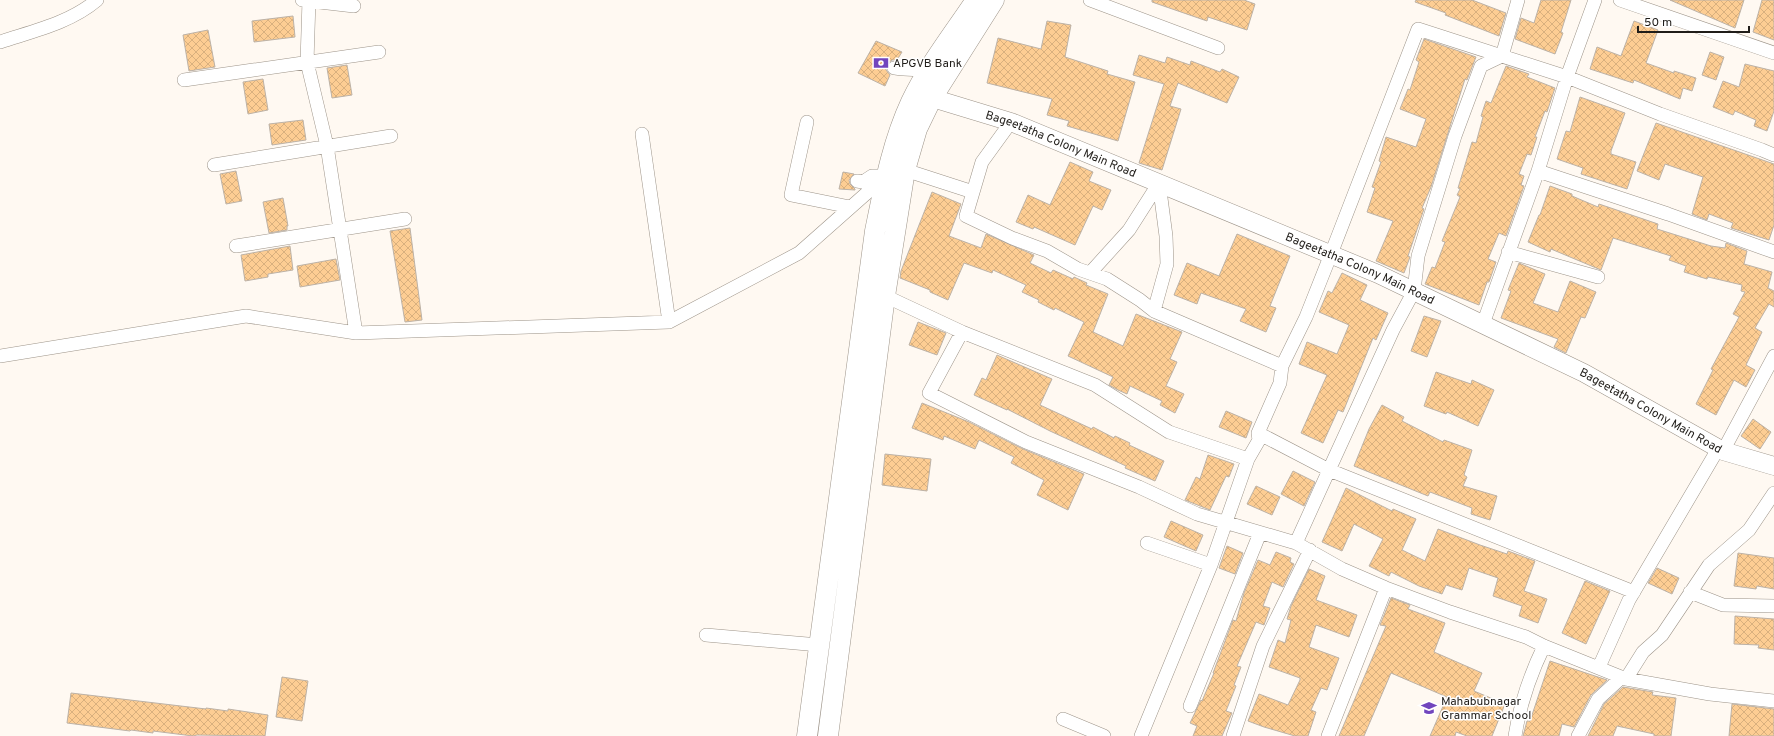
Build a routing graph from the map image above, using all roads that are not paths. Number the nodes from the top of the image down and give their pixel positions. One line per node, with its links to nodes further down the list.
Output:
1 (97, 0): 10 (street)
2 (307, 0): 9 (street); 15 (street)
3 (976, 0): 17 (main road)
4 (994, 0): 20 (main road)
5 (1090, 0): 11 (street)
6 (1518, 0): 14 (street)
7 (1595, 0): 18 (street)
8 (1620, 0): 13 (street)
9 (354, 6)
10 (0, 42)
11 (1218, 48)
12 (379, 52): 15 (street)
13 (1774, 53)
14 (1502, 56): 18 (street); 40 (street); 43 (street)
15 (307, 62): 19 (street); 25 (street)
16 (894, 68): 17 (street)
17 (928, 73): 30 (main road)
18 (1567, 77): 26 (street); 29 (street)
19 (184, 80)
20 (932, 98): 22 (street, Bageetatha Colony Main Road); 28 (main road)
21 (807, 122): 34 (street)
22 (1011, 122): 32 (street, Bageetatha Colony Main Road); 33 (street)
23 (642, 134): 46 (street)
24 (391, 136): 25 (street)
25 (326, 146): 27 (street); 36 (street)
26 (1774, 156)
27 (214, 165)
28 (905, 170): 30 (street); 33 (street); 44 (main road)
29 (1538, 171): 38 (street); 39 (street)
30 (886, 176): 31 (street); 34 (street); 70 (main road)
31 (856, 181)
32 (1159, 183): 40 (street, Bageetatha Colony Main Road); 41 (street); 45 (street)
33 (973, 192): 41 (street)
34 (850, 208): 46 (street)
35 (405, 219): 36 (street)
36 (341, 229): 37 (street); 49 (street)
37 (236, 246)
38 (1508, 252): 42 (street); 47 (street)
39 (1774, 252)
40 (1331, 254): 43 (street, Bageetatha Colony Main Road); 52 (street)
41 (1090, 273): 45 (street)
42 (1598, 277)
43 (1414, 291): 47 (street, Bageetatha Colony Main Road); 57 (street)
44 (885, 296): 48 (street); 78 (main road)
45 (1154, 311): 52 (street)
46 (669, 322): 49 (street)
47 (1483, 324): 54 (street, Bageetatha Colony Main Road)
48 (962, 332): 55 (street); 59 (street)
49 (356, 333): 50 (street)
50 (0, 356)
51 (1774, 356): 54 (street)
52 (1282, 366): 53 (street)
53 (1258, 433): 55 (street); 57 (street)
54 (1720, 450): 56 (street, Bageetatha Colony Main Road); 66 (street)
55 (1248, 459): 59 (street)
56 (1774, 466)
57 (1329, 470): 62 (street); 66 (street)
58 (1774, 493): 67 (street)
59 (1226, 523): 60 (street); 64 (street)
60 (1260, 533): 62 (street); 75 (street)
61 (1147, 543): 64 (street)
62 (1296, 543): 63 (street)
63 (1310, 550): 65 (street); 81 (street)
64 (1211, 565): 80 (street)
65 (1386, 588): 71 (street); 82 (street)
66 (1634, 592): 72 (street)
67 (1690, 592): 68 (street); 73 (street)
68 (1774, 606)
69 (706, 635): 70 (street)
70 (819, 645): 77 (main road)
71 (1544, 646): 72 (street); 83 (street)
72 (1599, 667): 73 (street)
73 (1624, 678): 74 (street); 84 (street)
74 (1774, 701)
75 (1190, 706)
76 (1063, 719): 79 (street)
77 (807, 736)
78 (828, 736)
79 (1104, 736)
80 (1141, 736)
81 (1233, 736)
82 (1328, 736)
83 (1515, 736)
84 (1578, 736)

